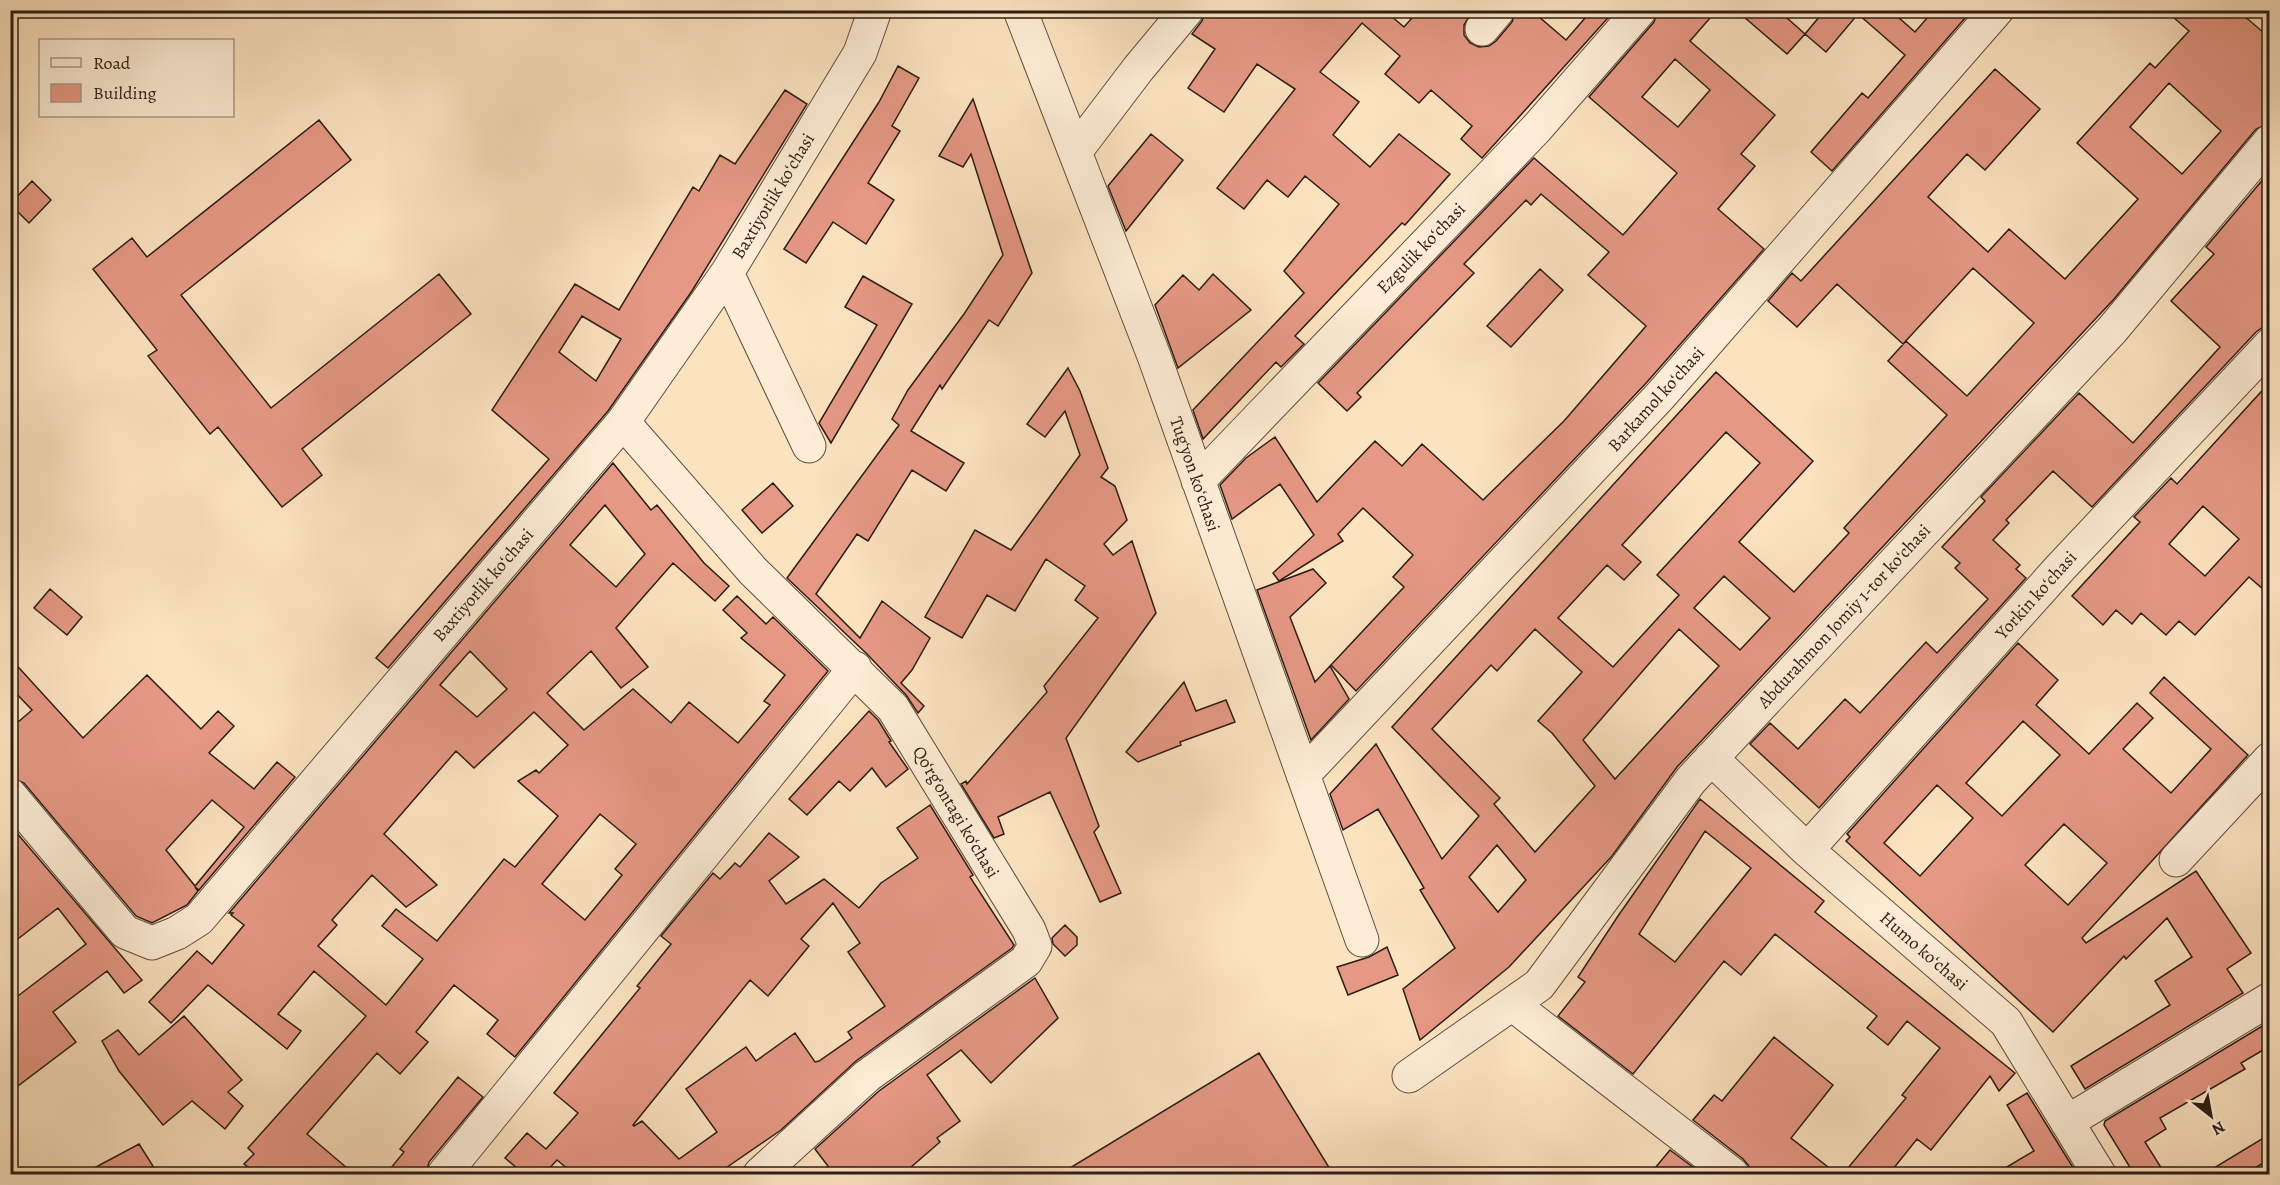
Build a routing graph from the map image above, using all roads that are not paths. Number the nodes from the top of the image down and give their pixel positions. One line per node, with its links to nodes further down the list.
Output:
1 (875, 10): 8 (street, Baxtiyorlik koʻchasi)
2 (1020, 10): 7 (street, Tugʻyon koʻchasi)
3 (1187, 10): 7 (street)
4 (1640, 10): 12 (street, Ezgulik koʻchasi)
5 (1997, 10): 16 (street, Barkamol koʻchasi)
6 (2270, 141): 14 (street, Abdurahmon Jomiy 1-tor koʻchasi)
7 (1075, 152): 12 (street, Tugʻyon koʻchasi)
8 (727, 273): 10 (street, Baxtiyorlik koʻchasi); 11 (street)
9 (2270, 345): 18 (street, Yorkin koʻchasi)
10 (623, 422): 13 (street, Qo‘rg‘ontagi ko‘chasi); 17 (street, Baxtiyorlik koʻchasi)
11 (808, 446)
12 (1198, 481): 16 (street, Tugʻyon koʻchasi)
13 (855, 668): 25 (street); 26 (street, Qo‘rg‘ontagi ko‘chasi)
14 (1711, 758): 18 (street, Humo koʻchasi); 22 (street, Abdurahmon Jomiy 1-tor koʻchasi)
15 (2270, 759): 19 (street)
16 (1303, 775): 20 (street, Tugʻyon koʻchasi)
17 (10, 795)
18 (1807, 850): 24 (street, Humo koʻchasi)
19 (2176, 860)
20 (1362, 940)
21 (2270, 999): 24 (street)
22 (1512, 1004): 23 (street, Abdurahmon Jomiy 1-tor koʻchasi); 27 (street)
23 (1409, 1076)
24 (2067, 1122): 28 (street, Humo koʻchasi)
25 (444, 1174)
26 (760, 1174)
27 (1732, 1174)
28 (2099, 1174)

